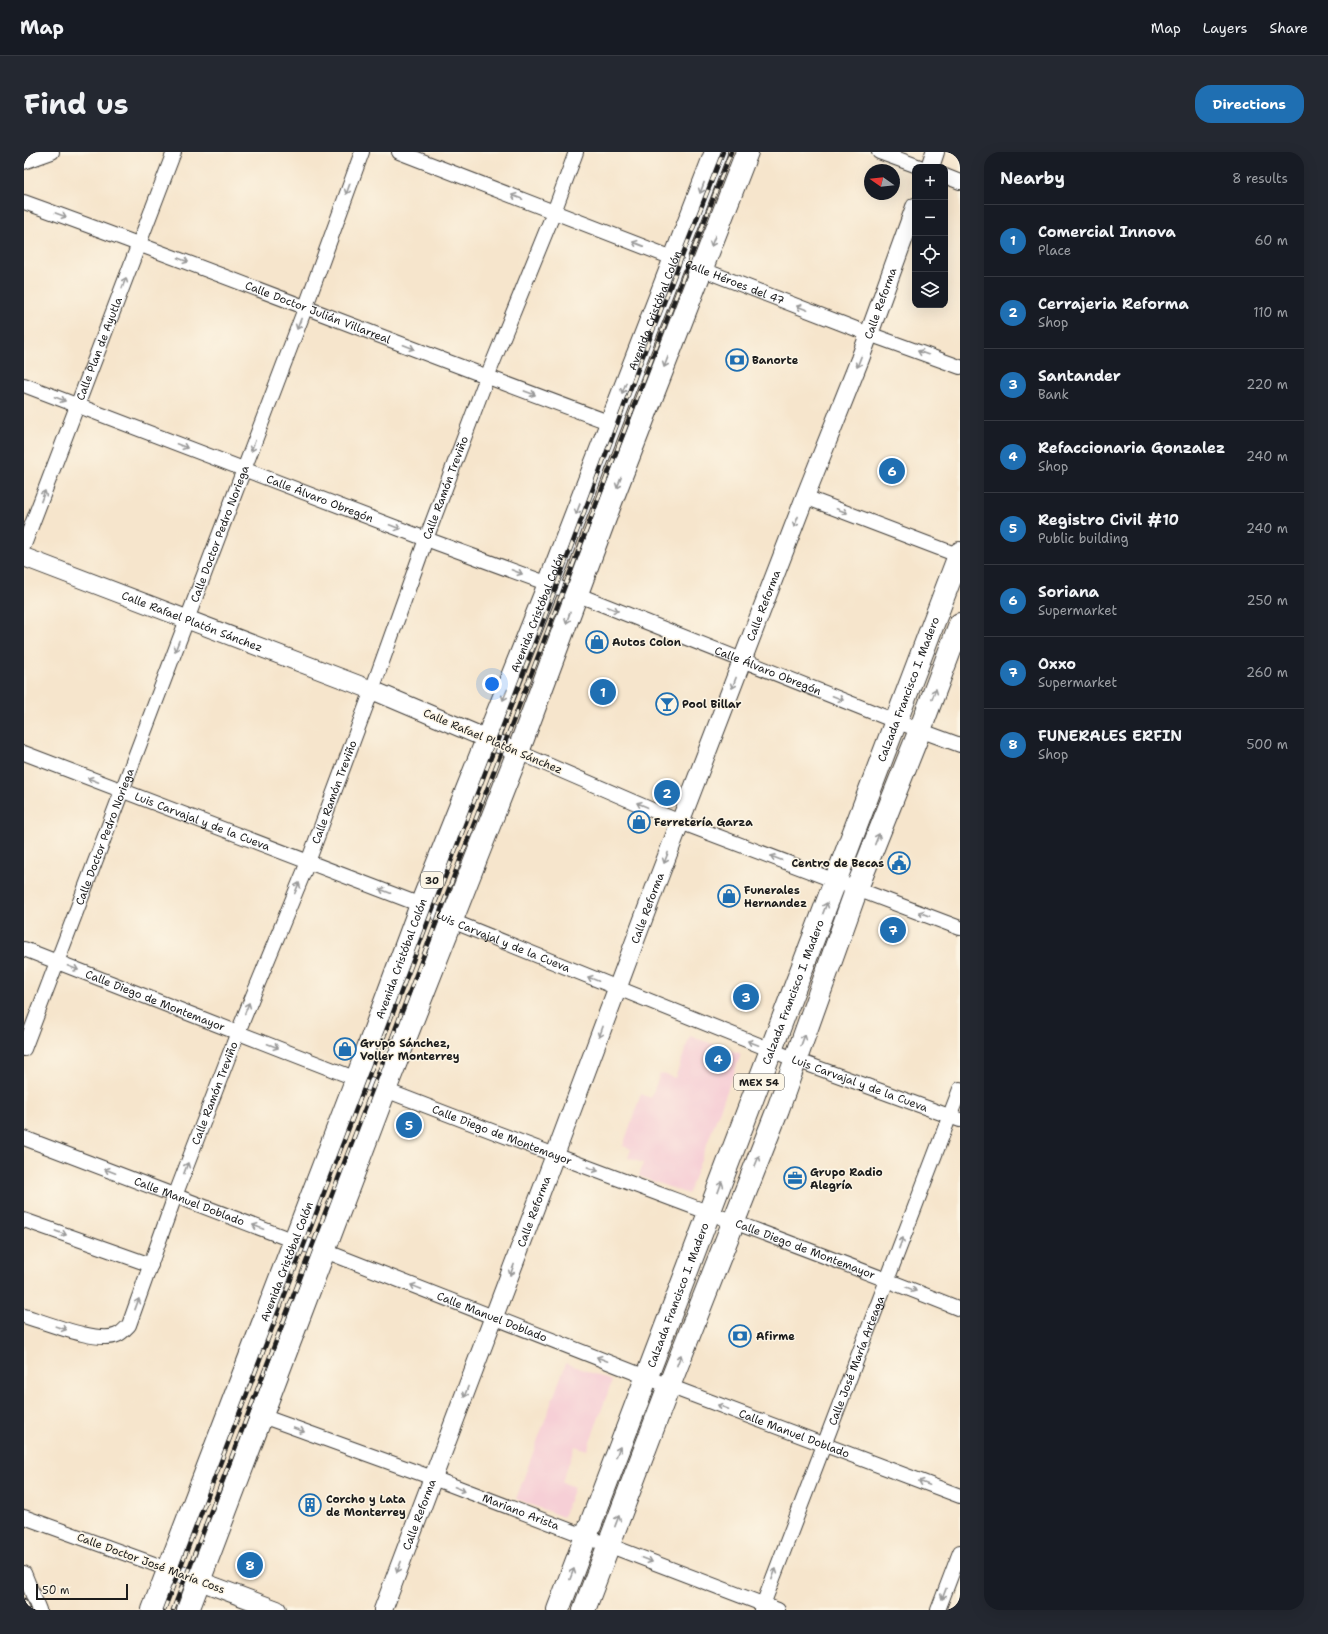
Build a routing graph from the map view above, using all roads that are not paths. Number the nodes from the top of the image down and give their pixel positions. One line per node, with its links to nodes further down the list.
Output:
1 (52, 152): 10 (street)
2 (174, 152): 18 (street, Calle Plan de Ayutla)
3 (362, 152): 21 (street, Calle Doctor Pedro Noriega, one-way to 21)
4 (399, 152): 16 (street, Calle Héroes del 47, one-way to 4)
5 (576, 152): 16 (street, Calle Ramón Treviño)
6 (716, 152): 19 (main road, Avenida Cristóbal Colón / 30, one-way to 19)
7 (747, 152): 20 (main road, one-way to 20)
8 (879, 152): 11 (street)
9 (936, 152): 12 (street)
10 (24, 162)
11 (912, 164)
12 (931, 164)
13 (948, 177): 14 (street)
14 (960, 182)
15 (24, 202): 18 (street, Calle Doctor Julián Villarreal, one-way to 18)
16 (554, 212): 19 (street, Calle Héroes del 47, one-way to 16); 24 (street, Calle Ramón Treviño)
17 (912, 215): 22 (street, Calle Reforma)
18 (139, 243): 21 (street, Calle Doctor Julián Villarreal, one-way to 21); 26 (street, Calle Plan de Ayutla, one-way to 18)
19 (674, 258): 20 (street, Calle Héroes del 47); 27 (main road, Avenida Cristóbal Colón / 30, one-way to 27)
20 (702, 270): 22 (street, Calle Héroes del 47, one-way to 20); 35 (main road, one-way to 35)
21 (306, 306): 24 (street, Calle Doctor Julián Villarreal, one-way to 24); 28 (street, Calle Doctor Pedro Noriega, one-way to 28)
22 (869, 334): 23 (street, Calle Héroes del 47, one-way to 22); 29 (street, Calle Reforma, one-way to 29)
23 (960, 367)
24 (487, 377): 27 (street, Calle Doctor Julián Villarreal, one-way to 27); 30 (street, Calle Ramón Treviño)
25 (24, 385): 26 (street, Calle Álvaro Obregón, one-way to 26)
26 (77, 406): 28 (street, Calle Álvaro Obregón, one-way to 28); 31 (street, Calle Plan de Ayutla, one-way to 26)
27 (611, 423): 34 (main road, Avenida Cristóbal Colón / 30, one-way to 34)
28 (244, 470): 30 (street, Calle Álvaro Obregón, one-way to 30); 36 (street, Calle Doctor Pedro Noriega)
29 (805, 497): 32 (street, one-way to 32); 38 (street, Calle Reforma, one-way to 38)
30 (426, 539): 34 (street, Calle Álvaro Obregón, one-way to 34); 39 (street, Calle Ramón Treviño)
31 (24, 545)
32 (960, 555): 40 (main road, Calzada Francisco I. Madero / MEX 54)
33 (24, 557): 36 (street, Calle Rafael Platón Sánchez)
34 (549, 584): 35 (street, Calle Álvaro Obregón); 42 (main road, Avenida Cristóbal Colón / 30, one-way to 42)
35 (576, 594): 38 (street, Calle Álvaro Obregón, one-way to 38); 44 (main road, one-way to 44)
36 (187, 619): 39 (street, Calle Rafael Platón Sánchez); 46 (street, Calle Doctor Pedro Noriega, one-way to 46)
37 (960, 624): 41 (main road, MEX 54, one-way to 37)
38 (743, 660): 40 (street, Calle Álvaro Obregón, one-way to 40); 47 (street, Calle Reforma, one-way to 47)
39 (372, 690): 42 (street, Calle Rafael Platón Sánchez); 48 (street, Calle Ramón Treviño)
40 (895, 721): 41 (street, Calle Álvaro Obregón); 49 (main road, Calzada Francisco I. Madero / MEX 54)
41 (920, 730): 43 (street, Calle Álvaro Obregón); 50 (main road, MEX 54, one-way to 41)
42 (488, 738): 44 (street, Calle Rafael Platón Sánchez); 51 (main road, Avenida Cristóbal Colón / 30)
43 (960, 745)
44 (518, 752): 47 (street, Calle Rafael Platón Sánchez, one-way to 44); 52 (main road)
45 (24, 753): 46 (street, Luis Carvajal y de la Cueva, one-way to 45)
46 (122, 791): 48 (street, Luis Carvajal y de la Cueva); 55 (street, Calle Doctor Pedro Noriega)
47 (680, 822): 49 (street, Calle Rafael Platón Sánchez, one-way to 47); 56 (street, Calle Reforma, one-way to 56)
48 (308, 862): 51 (street, Luis Carvajal y de la Cueva, one-way to 48); 57 (street, Calle Ramón Treviño, one-way to 48)
49 (835, 880): 50 (street, Calle Rafael Platón Sánchez); 59 (main road, Calzada Francisco I. Madero / MEX 54, one-way to 49)
50 (857, 888): 53 (street, Calle Rafael Platón Sánchez, one-way to 50); 60 (main road, MEX 54, one-way to 50)
51 (421, 905): 52 (street, Luis Carvajal y de la Cueva); 61 (main road, Avenida Cristóbal Colón / 30)
52 (452, 922): 56 (street, Luis Carvajal y de la Cueva, one-way to 52); 63 (main road)
53 (960, 928)
54 (24, 949): 55 (street, Calle Diego de Montemayor)
55 (57, 962): 57 (street, Calle Diego de Montemayor, one-way to 57); 58 (street, Calle Doctor Pedro Noriega)
56 (617, 989): 59 (street, Luis Carvajal y de la Cueva, one-way to 56); 66 (street, Calle Reforma, one-way to 66)
57 (238, 1032): 61 (street, Calle Diego de Montemayor, one-way to 61); 67 (street, Calle Ramón Treviño, one-way to 57)
58 (24, 1049)
59 (771, 1050): 60 (street, Luis Carvajal y de la Cueva); 68 (main road, Calzada Francisco I. Madero / MEX 54, one-way to 59)
60 (796, 1060): 64 (street, Luis Carvajal y de la Cueva); 70 (main road, MEX 54, one-way to 60)
61 (357, 1078): 63 (street, Calle Diego de Montemayor); 71 (main road, Avenida Cristóbal Colón / 30)
62 (960, 1089): 64 (street, Calle José María Arteaga)
63 (386, 1090): 66 (street, Calle Diego de Montemayor); 72 (main road)
64 (955, 1118): 74 (street, Calle José María Arteaga, one-way to 64)
65 (24, 1138): 67 (street, Calle Manuel Doblado, one-way to 65)
66 (555, 1155): 68 (street, Calle Diego de Montemayor, one-way to 68); 77 (street, Calle Reforma, one-way to 77)
67 (175, 1196): 71 (street, Calle Manuel Doblado, one-way to 67); 73 (street, Calle Ramón Treviño)
68 (710, 1212): 70 (street, Calle Diego de Montemayor); 78 (main road, Calzada Francisco I. Madero / MEX 54)
69 (24, 1220): 73 (street, one-way to 73)
70 (734, 1222): 74 (street, Calle Diego de Montemayor); 79 (main road, MEX 54, one-way to 70)
71 (294, 1241): 72 (street, Calle Manuel Doblado); 88 (main road, Avenida Cristóbal Colón / 30)
72 (325, 1250): 77 (street, Calle Manuel Doblado, one-way to 72); 80 (main road)
73 (150, 1265): 76 (street, Calle Ramón Treviño, one-way to 73)
74 (886, 1280): 75 (street, Calle Diego de Montemayor, one-way to 75); 81 (street, Calle José María Arteaga)
75 (960, 1309)
76 (24, 1316)
77 (494, 1318): 78 (street, Calle Manuel Doblado, one-way to 77); 82 (street, Calle Reforma, one-way to 82)
78 (647, 1377): 79 (street, Calle Manuel Doblado); 85 (main road, Calzada Francisco I. Madero / MEX 54, one-way to 78)
79 (669, 1386): 81 (street, Calle Manuel Doblado, one-way to 79); 86 (main road, MEX 54, one-way to 79)
80 (262, 1416): 82 (street, Mariano Arista, one-way to 82); 90 (main road)
81 (824, 1445): 83 (street, Calle Manuel Doblado, one-way to 81); 91 (street, Calle José María Arteaga, one-way to 81)
82 (433, 1478): 85 (street, Mariano Arista, one-way to 85); 96 (street, Calle Reforma, one-way to 96)
83 (960, 1496)
84 (24, 1517): 88 (street, Calle Doctor José María Coss)
85 (586, 1537): 86 (street, Mariano Arista); 97 (main road, Calzada Francisco I. Madero / MEX 54, one-way to 85)
86 (608, 1545): 91 (street, Mariano Arista, one-way to 91); 98 (main road, MEX 54)
87 (960, 1552): 100 (street, one-way to 100)
88 (168, 1569): 90 (street, Calle Doctor José María Coss); 93 (main road, Avenida Cristóbal Colón / 30)
89 (24, 1573): 92 (street)
90 (200, 1580): 94 (main road); 95 (street, Calle Doctor José María Coss)
91 (762, 1607): 99 (street, Mariano Arista)
92 (40, 1610)
93 (153, 1610)
94 (188, 1610)
95 (277, 1610)
96 (383, 1610)
97 (558, 1610)
98 (584, 1610)
99 (778, 1610)
100 (938, 1610)

